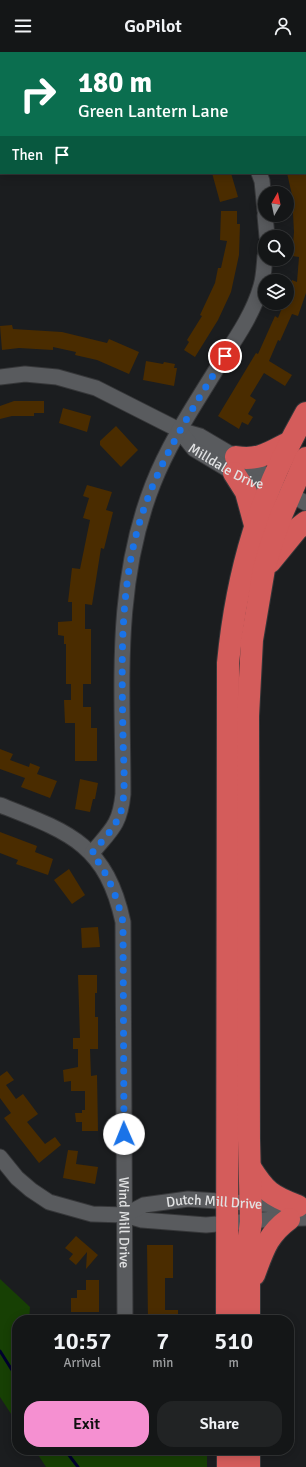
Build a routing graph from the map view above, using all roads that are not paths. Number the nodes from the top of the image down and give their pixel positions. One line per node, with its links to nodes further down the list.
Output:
1 (259, 174): 2 (street)
2 (262, 186)
3 (264, 266): 6 (street)
4 (0, 377): 6 (street, Milldale Drive)
5 (306, 413): 7 (highway)
6 (178, 430): 9 (street, Milldale Drive); 16 (street)
7 (290, 442): 9 (highway); 10 (highway)
8 (304, 462): 11 (highway)
9 (235, 465): 10 (street, Milldale Drive); 13 (highway)
10 (270, 484): 11 (street, Milldale Drive); 13 (highway)
11 (300, 495): 14 (highway)
12 (306, 522): 14 (highway)
13 (255, 525): 19 (highway)
14 (264, 569): 18 (highway)
15 (0, 805): 16 (street, Wind Mill Drive)
16 (92, 853): 22 (street, Wind Mill Drive)
17 (0, 1157): 22 (street, Dutch Mill Drive)
18 (250, 1167): 20 (highway); 21 (highway)
19 (227, 1202): 20 (street, Dutch Mill Drive); 22 (street, Dutch Mill Drive); 23 (highway)
20 (251, 1213): 21 (street, Dutch Mill Drive); 23 (street, Dutch Mill Drive); 24 (highway)
21 (300, 1213): 24 (highway)
22 (125, 1215): 23 (street, Dutch Mill Drive); 25 (street, Wind Mill Drive)
23 (227, 1224): 26 (highway)
24 (249, 1289): 27 (highway)
25 (125, 1315)
26 (227, 1315)
27 (249, 1315)
28 (228, 1455): 30 (highway)
29 (249, 1455): 31 (highway)
30 (228, 1467)
31 (249, 1467)

